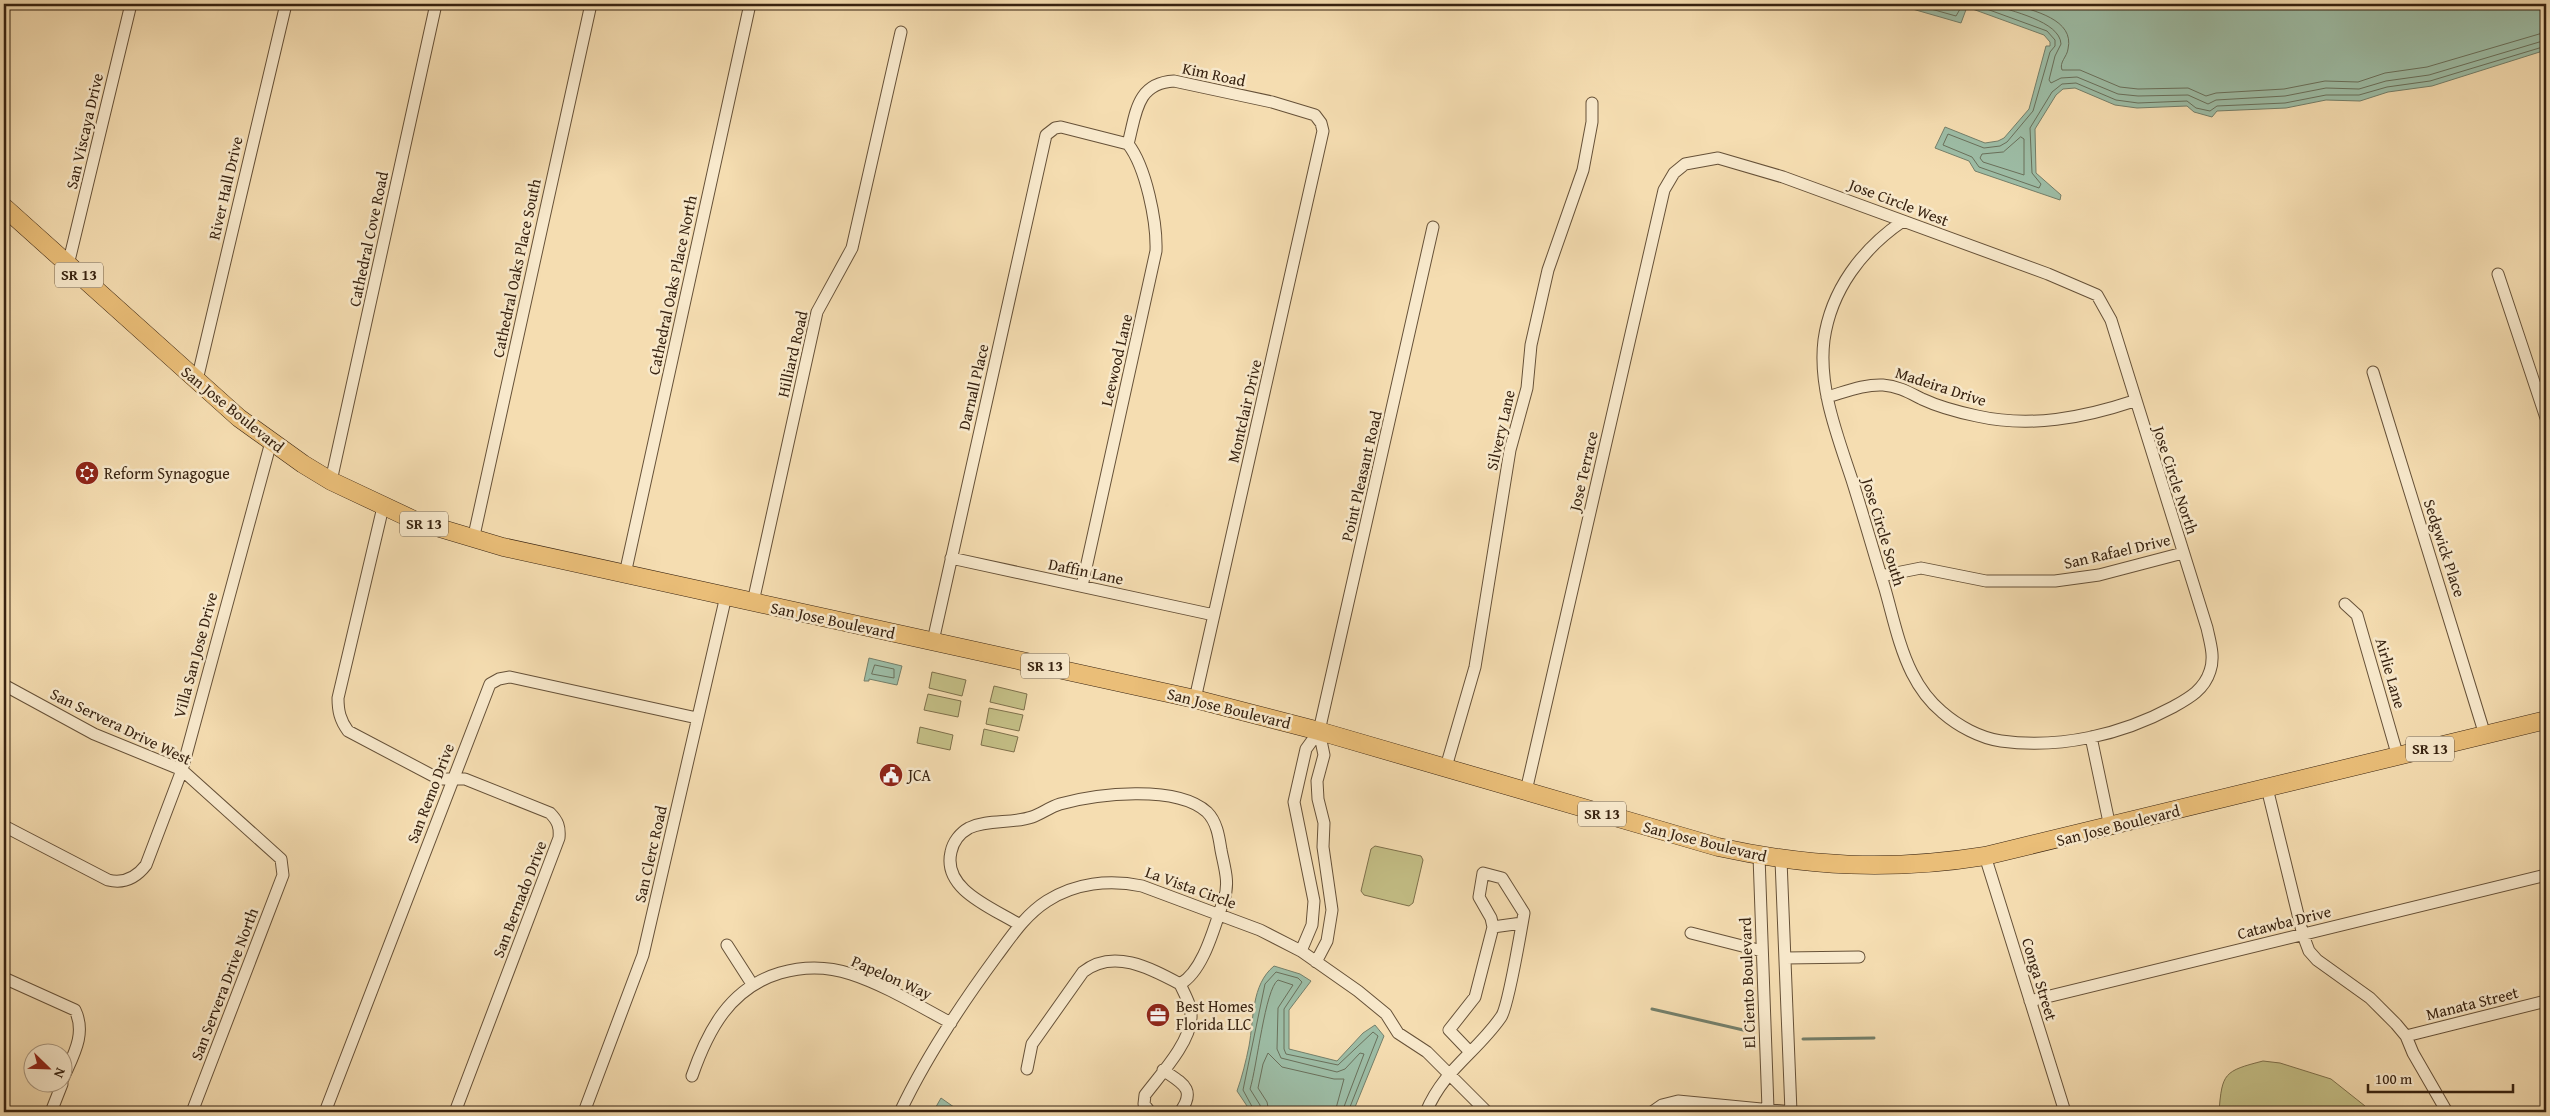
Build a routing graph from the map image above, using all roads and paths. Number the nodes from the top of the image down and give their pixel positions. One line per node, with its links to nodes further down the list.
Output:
1 (131, 4): 14 (street, San Viscaya Drive)
2 (286, 4): 18 (street, River Hall Drive)
3 (436, 4): 23 (street, Cathedral Cove Road)
4 (591, 4): 25 (street, Cathedral Oaks Place South)
5 (750, 4): 28 (street, Cathedral Oaks Place North)
6 (901, 32): 32 (street, Hilliard Road)
7 (1592, 103): 45 (street, Silvery Lane)
8 (1323, 131): 9 (street, Kim Road); 34 (street, Montclair Drive)
9 (1128, 144): 27 (street, Darnall Place); 30 (street, Leewood Lane)
10 (1685, 164): 12 (street, Jose Circle West); 49 (street, Jose Terrace)
11 (4, 207): 14 (main road, San Jose Boulevard / SR 13)
12 (1903, 221): 16 (street, Jose Circle West); 19 (street, Jose Circle South)
13 (1433, 227): 41 (street, Point Pleasant Road)
14 (68, 265): 18 (main road, San Jose Boulevard / SR 13)
15 (2498, 274): 21 (street)
16 (2097, 295): 20 (street, Jose Circle North)
17 (2373, 372): 42 (street, Sedgwick Place)
18 (197, 380): 22 (main road, San Jose Boulevard / SR 13)
19 (1827, 397): 20 (street, Madeira Drive); 29 (street, Jose Circle South)
20 (2134, 401): 26 (street, Jose Circle North)
21 (2546, 418)
22 (271, 442): 23 (main road, San Jose Boulevard / SR 13); 46 (street, Villa San Jose Drive)
23 (331, 481): 24 (main road, San Jose Boulevard / SR 13)
24 (383, 507): 25 (main road, San Jose Boulevard / SR 13); 47 (street, San Bernado Drive)
25 (473, 540): 28 (main road, San Jose Boulevard / SR 13)
26 (2183, 553): 29 (street, San Rafael Drive); 36 (street, Jose Circle North)
27 (951, 558): 30 (street, Daffin Lane); 35 (street, Darnall Place)
28 (625, 574): 31 (main road, San Jose Boulevard / SR 13)
29 (1881, 576): 43 (street, Jose Circle South)
30 (1082, 586): 34 (street, Daffin Lane)
31 (726, 596): 32 (main road, San Jose Boulevard / SR 13); 39 (street, San Clerc Road)
32 (753, 602): 35 (main road, San Jose Boulevard / SR 13)
33 (2345, 604): 44 (street, Airlie Lane)
34 (1214, 615): 38 (street, Montclair Drive)
35 (933, 641): 38 (main road, San Jose Boulevard / SR 13)
36 (2208, 677): 43 (street, Jose Circle South)
37 (4, 685): 46 (street, San Servera Drive West)
38 (1195, 699): 41 (main road, San Jose Boulevard / SR 13)
39 (697, 718): 47 (street, San Remo Drive); 93 (street, San Clerc Road)
40 (2546, 720): 42 (main road, San Jose Boulevard / SR 13)
41 (1319, 731): 45 (main road, San Jose Boulevard / SR 13); 52 (street, Point Pleasant Road); 53 (street, Point Pleasant Road)
42 (2485, 735): 44 (main road, San Jose Boulevard / SR 13)
43 (2091, 737): 51 (street)
44 (2398, 757): 48 (main road, San Jose Boulevard / SR 13)
45 (1446, 767): 49 (main road, San Jose Boulevard / SR 13)
46 (182, 770): 50 (street, Villa San Jose Drive); 57 (street, San Servera Drive West)
47 (452, 780): 91 (street, San Remo Drive); 92 (street, San Bernado Drive)
48 (2266, 788): 51 (main road, San Jose Boulevard / SR 13); 66 (street)
49 (1526, 791): 54 (main road, San Jose Boulevard / SR 13)
50 (4, 826)
51 (2110, 827): 55 (main road, San Jose Boulevard / SR 13)
52 (1324, 842): 53 (street); 59 (street, Point Pleasant Road)
53 (1302, 846): 60 (street, Point Pleasant Road)
54 (1759, 856): 56 (main road, San Jose Boulevard / SR 13); 69 (street, El Ciento Boulevard)
55 (1985, 856): 56 (main road, San Jose Boulevard / SR 13); 76 (street, Conga Street)
56 (1781, 860): 71 (street)
57 (283, 866): 90 (street, San Servera Drive North)
58 (2546, 875): 66 (street, Catawba Drive)
59 (1328, 890): 60 (street); 72 (street, Point Pleasant Road)
60 (1313, 893): 68 (street, Point Pleasant Road)
61 (1219, 914): 63 (street, La Vista Circle); 63 (street); 68 (street, La Vista Circle); 75 (street)
62 (1522, 923): 64 (street); 64 (street); 80 (street)
63 (1020, 925): 78 (street, La Vista Circle)
64 (1493, 927): 80 (street)
65 (1691, 933): 69 (street)
66 (2303, 935): 76 (street, Catawba Drive); 79 (street)
67 (727, 945): 74 (street)
68 (1301, 951): 72 (street, La Vista Circle)
69 (1762, 951): 88 (street, El Ciento Boulevard)
70 (1859, 957): 71 (street)
71 (1785, 958): 99 (street)
72 (1316, 962): 84 (street, La Vista Circle)
73 (4, 978): 81 (street)
74 (752, 984): 78 (street, Papelon Way); 85 (street, Papelon Way)
75 (1180, 984): 82 (street); 83 (street)
76 (2030, 1001): 100 (street, Conga Street)
77 (2546, 1002): 79 (street, Manata Street)
78 (950, 1023): 94 (street, La Vista Circle)
79 (2406, 1036): 101 (street)
80 (1470, 1052): 84 (street)
81 (72, 1056)
82 (1028, 1069)
83 (1163, 1070): 95 (street); 96 (street)
84 (1449, 1074): 97 (street); 98 (street, La Vista Circle)
85 (692, 1076)
86 (58, 1094): 89 (street)
87 (1657, 1109): 88 (street)
88 (1768, 1109): 99 (street)
89 (51, 1112)
90 (192, 1112)
91 (325, 1112)
92 (455, 1112)
93 (584, 1112)
94 (900, 1112)
95 (1150, 1112)
96 (1180, 1112)
97 (1426, 1112)
98 (1487, 1112)
99 (1792, 1112)
100 (2065, 1112)
101 (2447, 1112)

